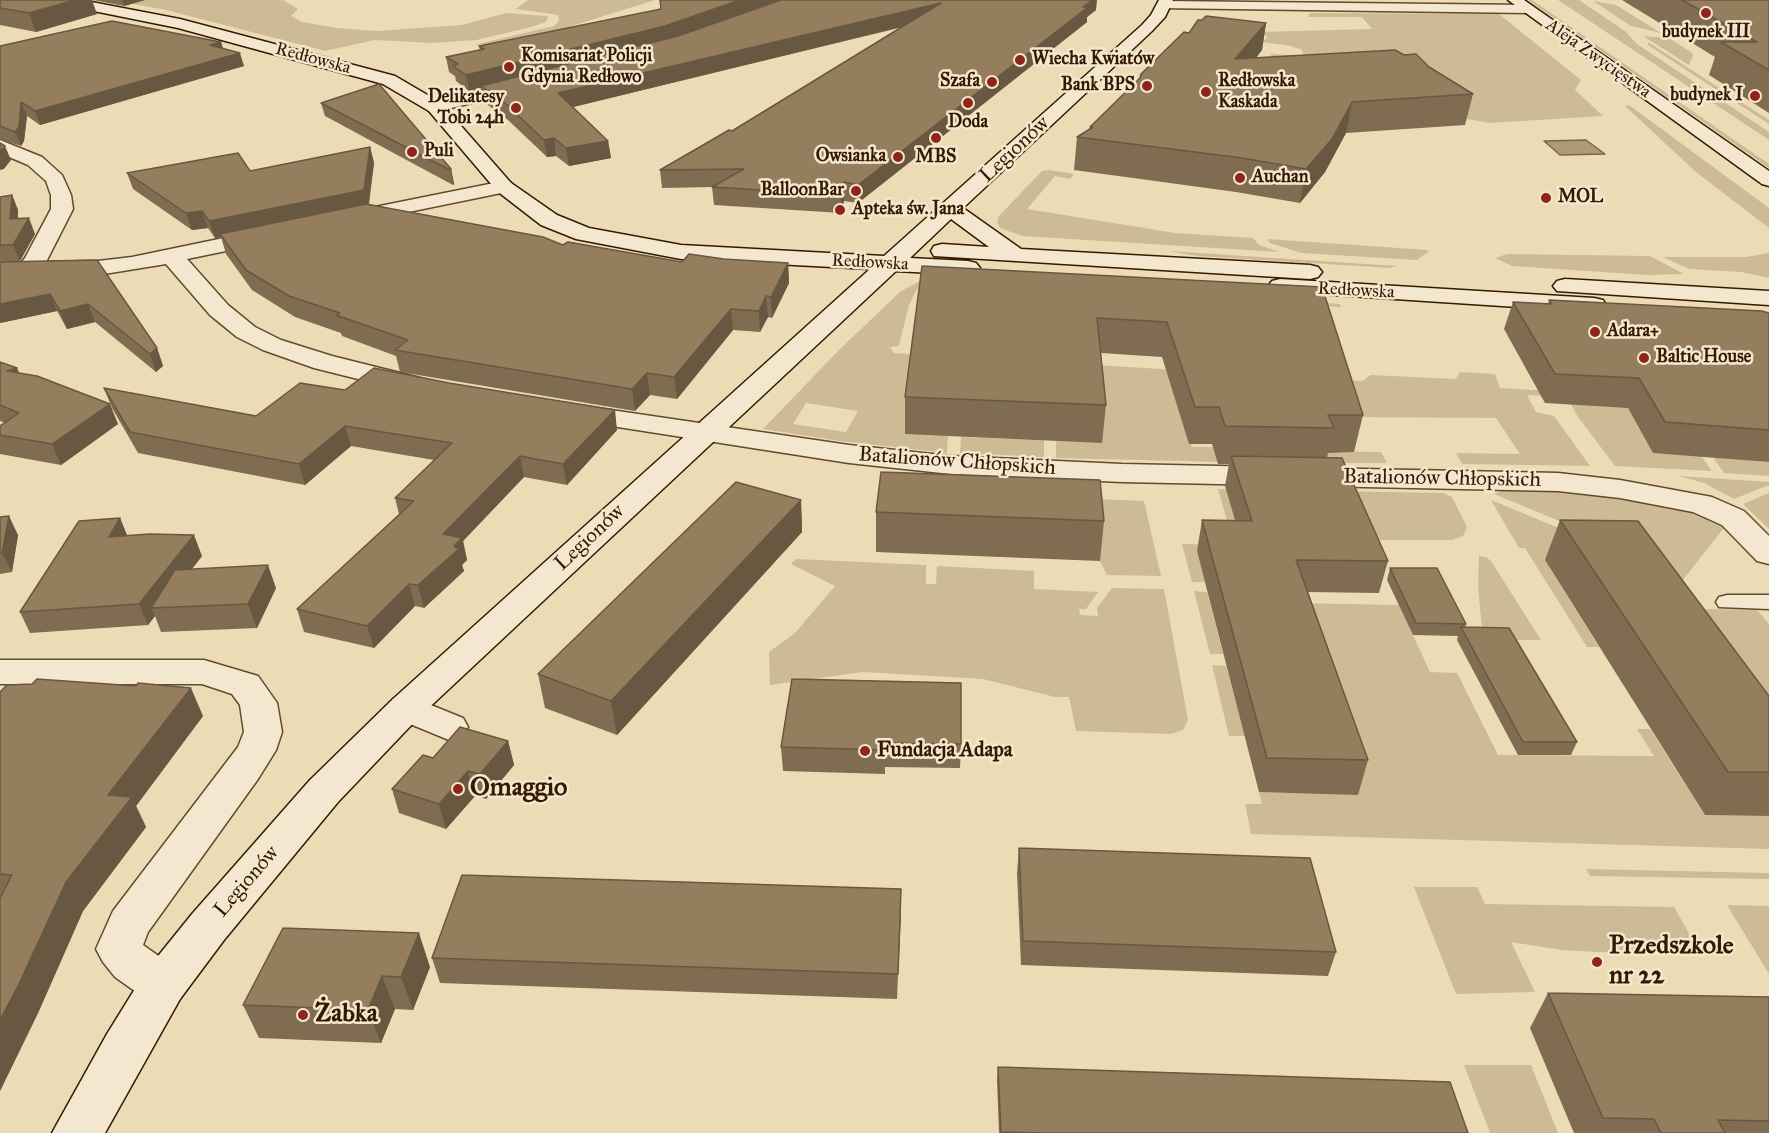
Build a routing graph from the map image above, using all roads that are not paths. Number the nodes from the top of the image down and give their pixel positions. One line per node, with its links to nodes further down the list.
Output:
1 (59, 0): 6 (street, Redłowska)
2 (1165, 3): 3 (street); 10 (street, Legionów)
3 (1350, 4): 4 (street)
4 (1521, 4): 8 (street, Aleja Zwycięstwa)
5 (548, 78): 6 (street)
6 (435, 106): 9 (street, Redłowska)
7 (0, 146): 16 (street)
8 (1769, 180)
9 (513, 193): 11 (street); 15 (street, Redłowska)
10 (951, 209): 13 (street); 15 (street, Legionów)
11 (330, 222)
12 (285, 232): 14 (street)
13 (1015, 255): 15 (street, Redłowska); 18 (street, Redłowska)
14 (171, 256): 16 (street); 20 (street)
15 (898, 257): 19 (street, Redłowska); 22 (street, Legionów)
16 (28, 269): 17 (street)
17 (0, 270)
18 (1769, 298)
19 (1769, 315)
20 (434, 389)
21 (548, 408): 22 (street, Batalionów Chłopskich)
22 (704, 433): 23 (street, Batalionów Chłopskich); 27 (street, Legionów)
23 (1769, 554)
24 (1727, 602): 25 (lane)
25 (1769, 602)
26 (0, 672): 29 (street)
27 (406, 708): 28 (street); 29 (street, Legionów)
28 (449, 727)
29 (163, 985): 30 (street, Legionów)
30 (78, 1133)

